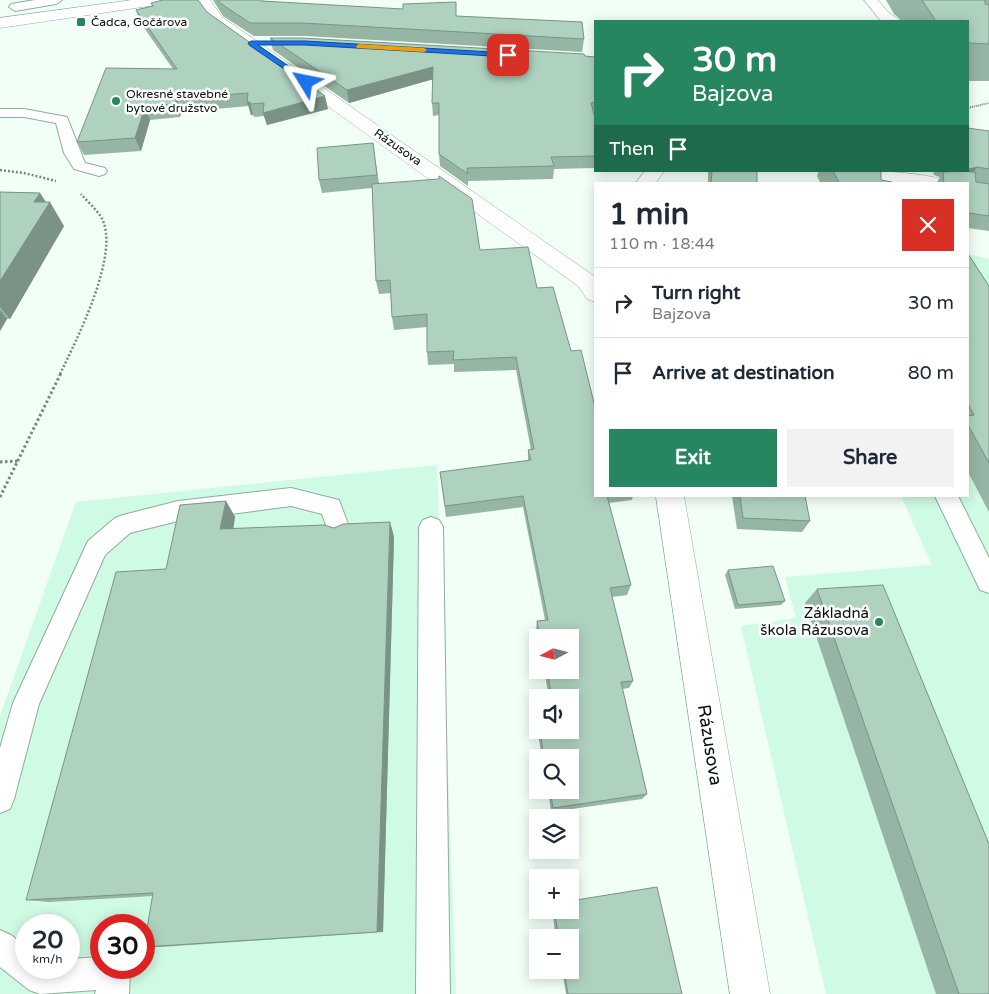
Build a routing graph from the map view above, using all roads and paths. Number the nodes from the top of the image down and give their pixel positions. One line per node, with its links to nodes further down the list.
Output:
1 (56, 0): 5 (lane)
2 (163, 0): 5 (street)
3 (202, 0): 8 (street, Rázusova)
4 (871, 0): 6 (street)
5 (10, 13): 7 (street)
6 (889, 20)
7 (0, 34)
8 (251, 43): 9 (street); 21 (street, Rázusova)
9 (278, 43)
10 (989, 103): 11 (path)
11 (969, 108)
12 (0, 112): 14 (lane)
13 (0, 170): 19 (path)
14 (99, 171)
15 (654, 172): 17 (street)
16 (868, 172): 18 (street)
17 (647, 182)
18 (928, 182)
19 (61, 184)
20 (77, 191): 22 (path)
21 (592, 282)
22 (19, 461): 23 (path); 24 (path)
23 (0, 462)
24 (0, 497)
25 (670, 497): 36 (street, Rázusova)
26 (946, 497): 29 (lane)
27 (431, 527): 35 (lane)
28 (340, 532): 30 (lane)
29 (989, 582)
30 (0, 799)
31 (0, 946): 32 (lane)
32 (15, 958)
33 (80, 975): 34 (lane)
34 (112, 994)
35 (433, 994)
36 (750, 994)

